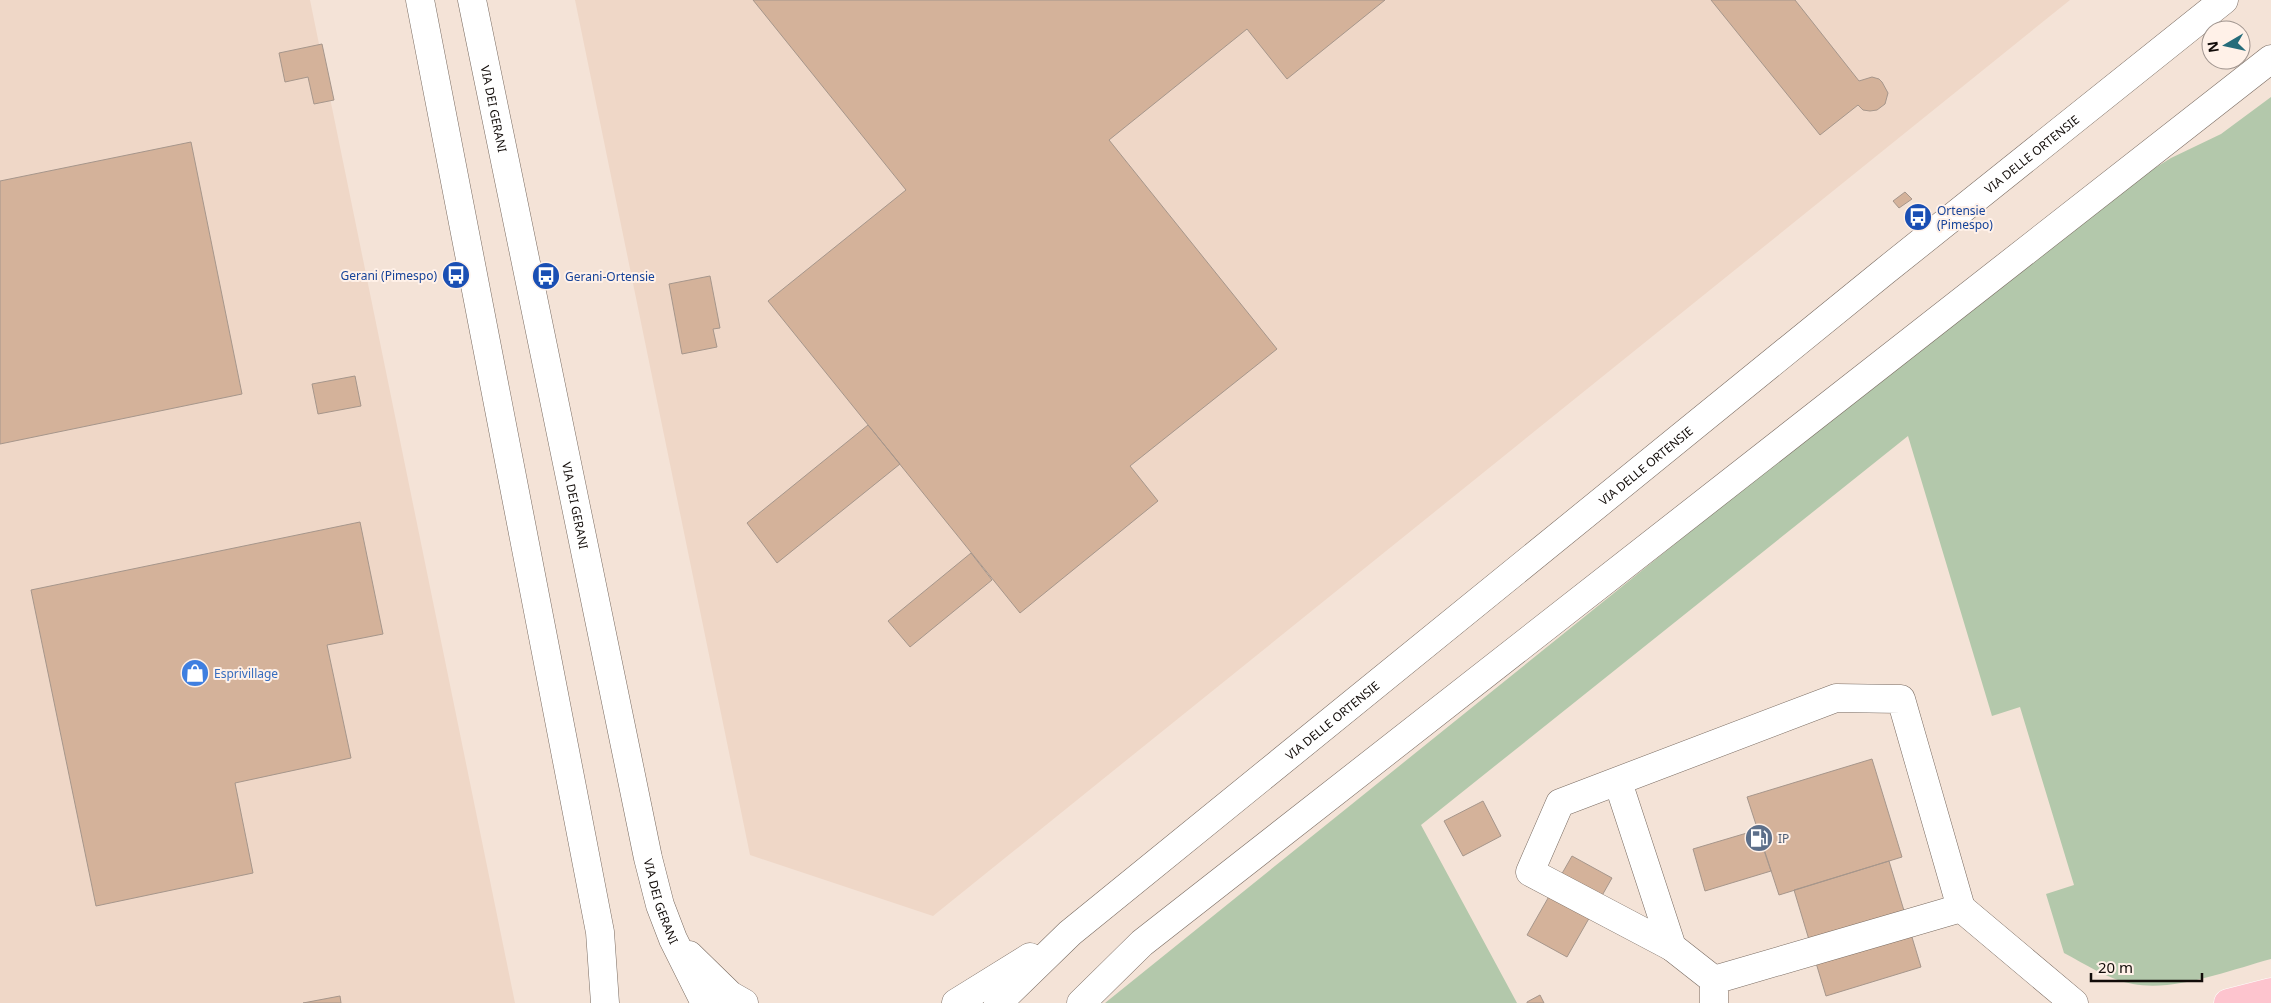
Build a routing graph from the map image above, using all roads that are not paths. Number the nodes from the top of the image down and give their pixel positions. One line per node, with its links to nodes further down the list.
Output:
1 (420, 0): 12 (street)
2 (472, 0): 8 (street, VIA DEI GERANI)
3 (2224, 0): 7 (street, VIA DELLE ORTENSIE)
4 (2271, 59): 17 (street)
5 (1618, 782): 6 (street); 9 (street); 9 (street)
6 (1961, 908): 10 (street); 18 (street)
7 (1070, 933): 15 (street); 16 (street)
8 (673, 939): 13 (street, VIA DEI GERANI); 14 (street)
9 (1672, 947): 10 (street)
10 (1714, 991)
11 (2271, 992): 19 (main road)
12 (605, 1003)
13 (705, 1003)
14 (744, 1003)
15 (956, 1003)
16 (998, 1003)
17 (1082, 1003)
18 (2074, 1003)
19 (2228, 1003)

